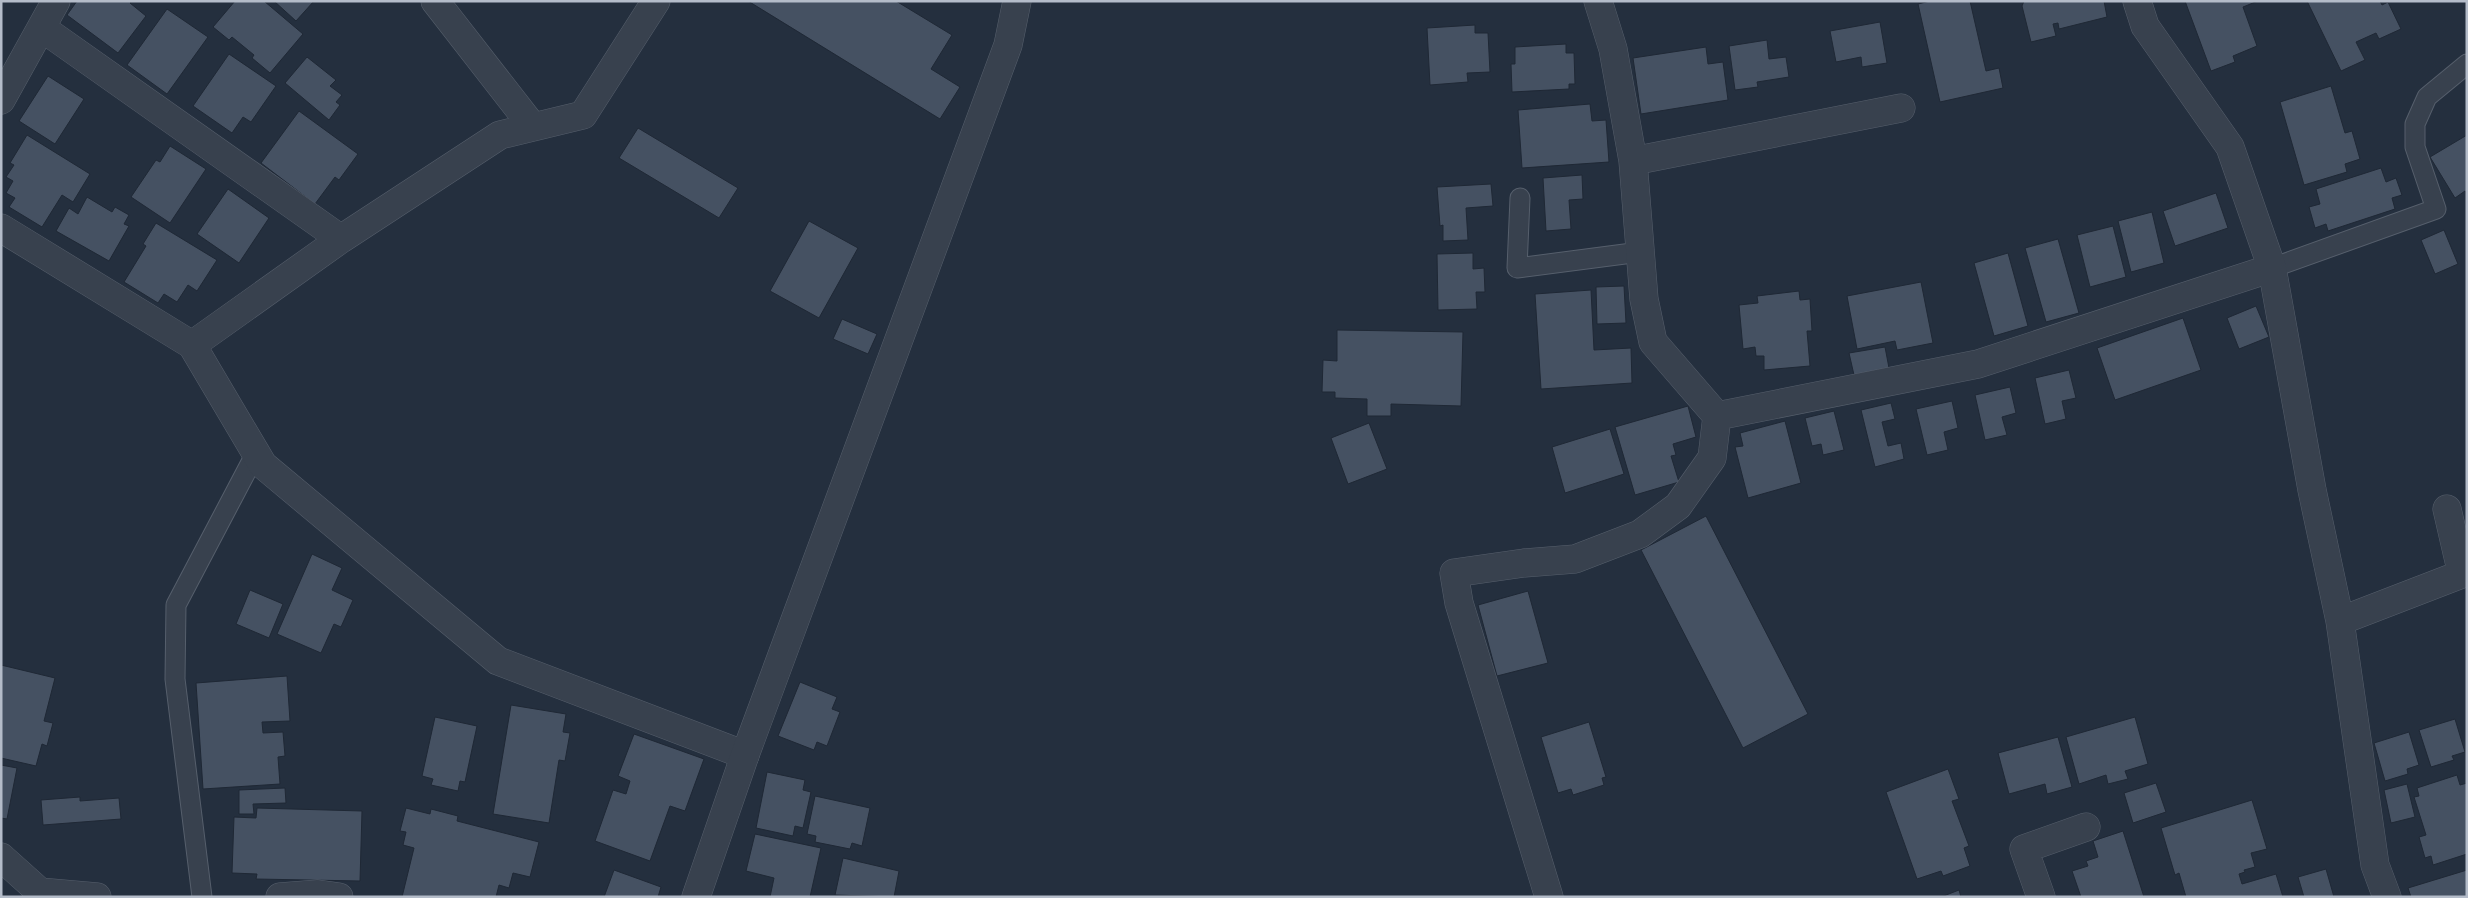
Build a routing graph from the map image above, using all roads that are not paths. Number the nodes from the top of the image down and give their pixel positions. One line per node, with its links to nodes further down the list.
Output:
1 (56, 1): 7 (street)
2 (435, 1): 11 (street)
3 (656, 1): 11 (street)
4 (1018, 1): 23 (street)
5 (1598, 1): 12 (street)
6 (2137, 1): 17 (street)
7 (42, 28): 9 (street); 15 (street)
8 (2467, 64): 17 (lane)
9 (1, 100)
10 (1901, 108): 12 (street)
11 (533, 127): 15 (street)
12 (1634, 161): 16 (street)
13 (1520, 198): 16 (lane)
14 (1, 228): 18 (street)
15 (341, 239): 18 (street)
16 (1640, 252): 19 (street)
17 (2272, 268): 19 (street); 22 (street)
18 (192, 345): 20 (street)
19 (1717, 416): 31 (street)
20 (256, 453): 23 (street); 27 (lane)
21 (2447, 509): 22 (street)
22 (2340, 621): 33 (street)
23 (745, 755): 30 (street)
24 (2086, 827): 32 (street)
25 (1, 857): 26 (street)
26 (97, 897)
27 (202, 897)
28 (280, 897): 29 (street)
29 (339, 897)
30 (696, 897)
31 (1549, 897)
32 (2041, 897)
33 (2387, 897)

